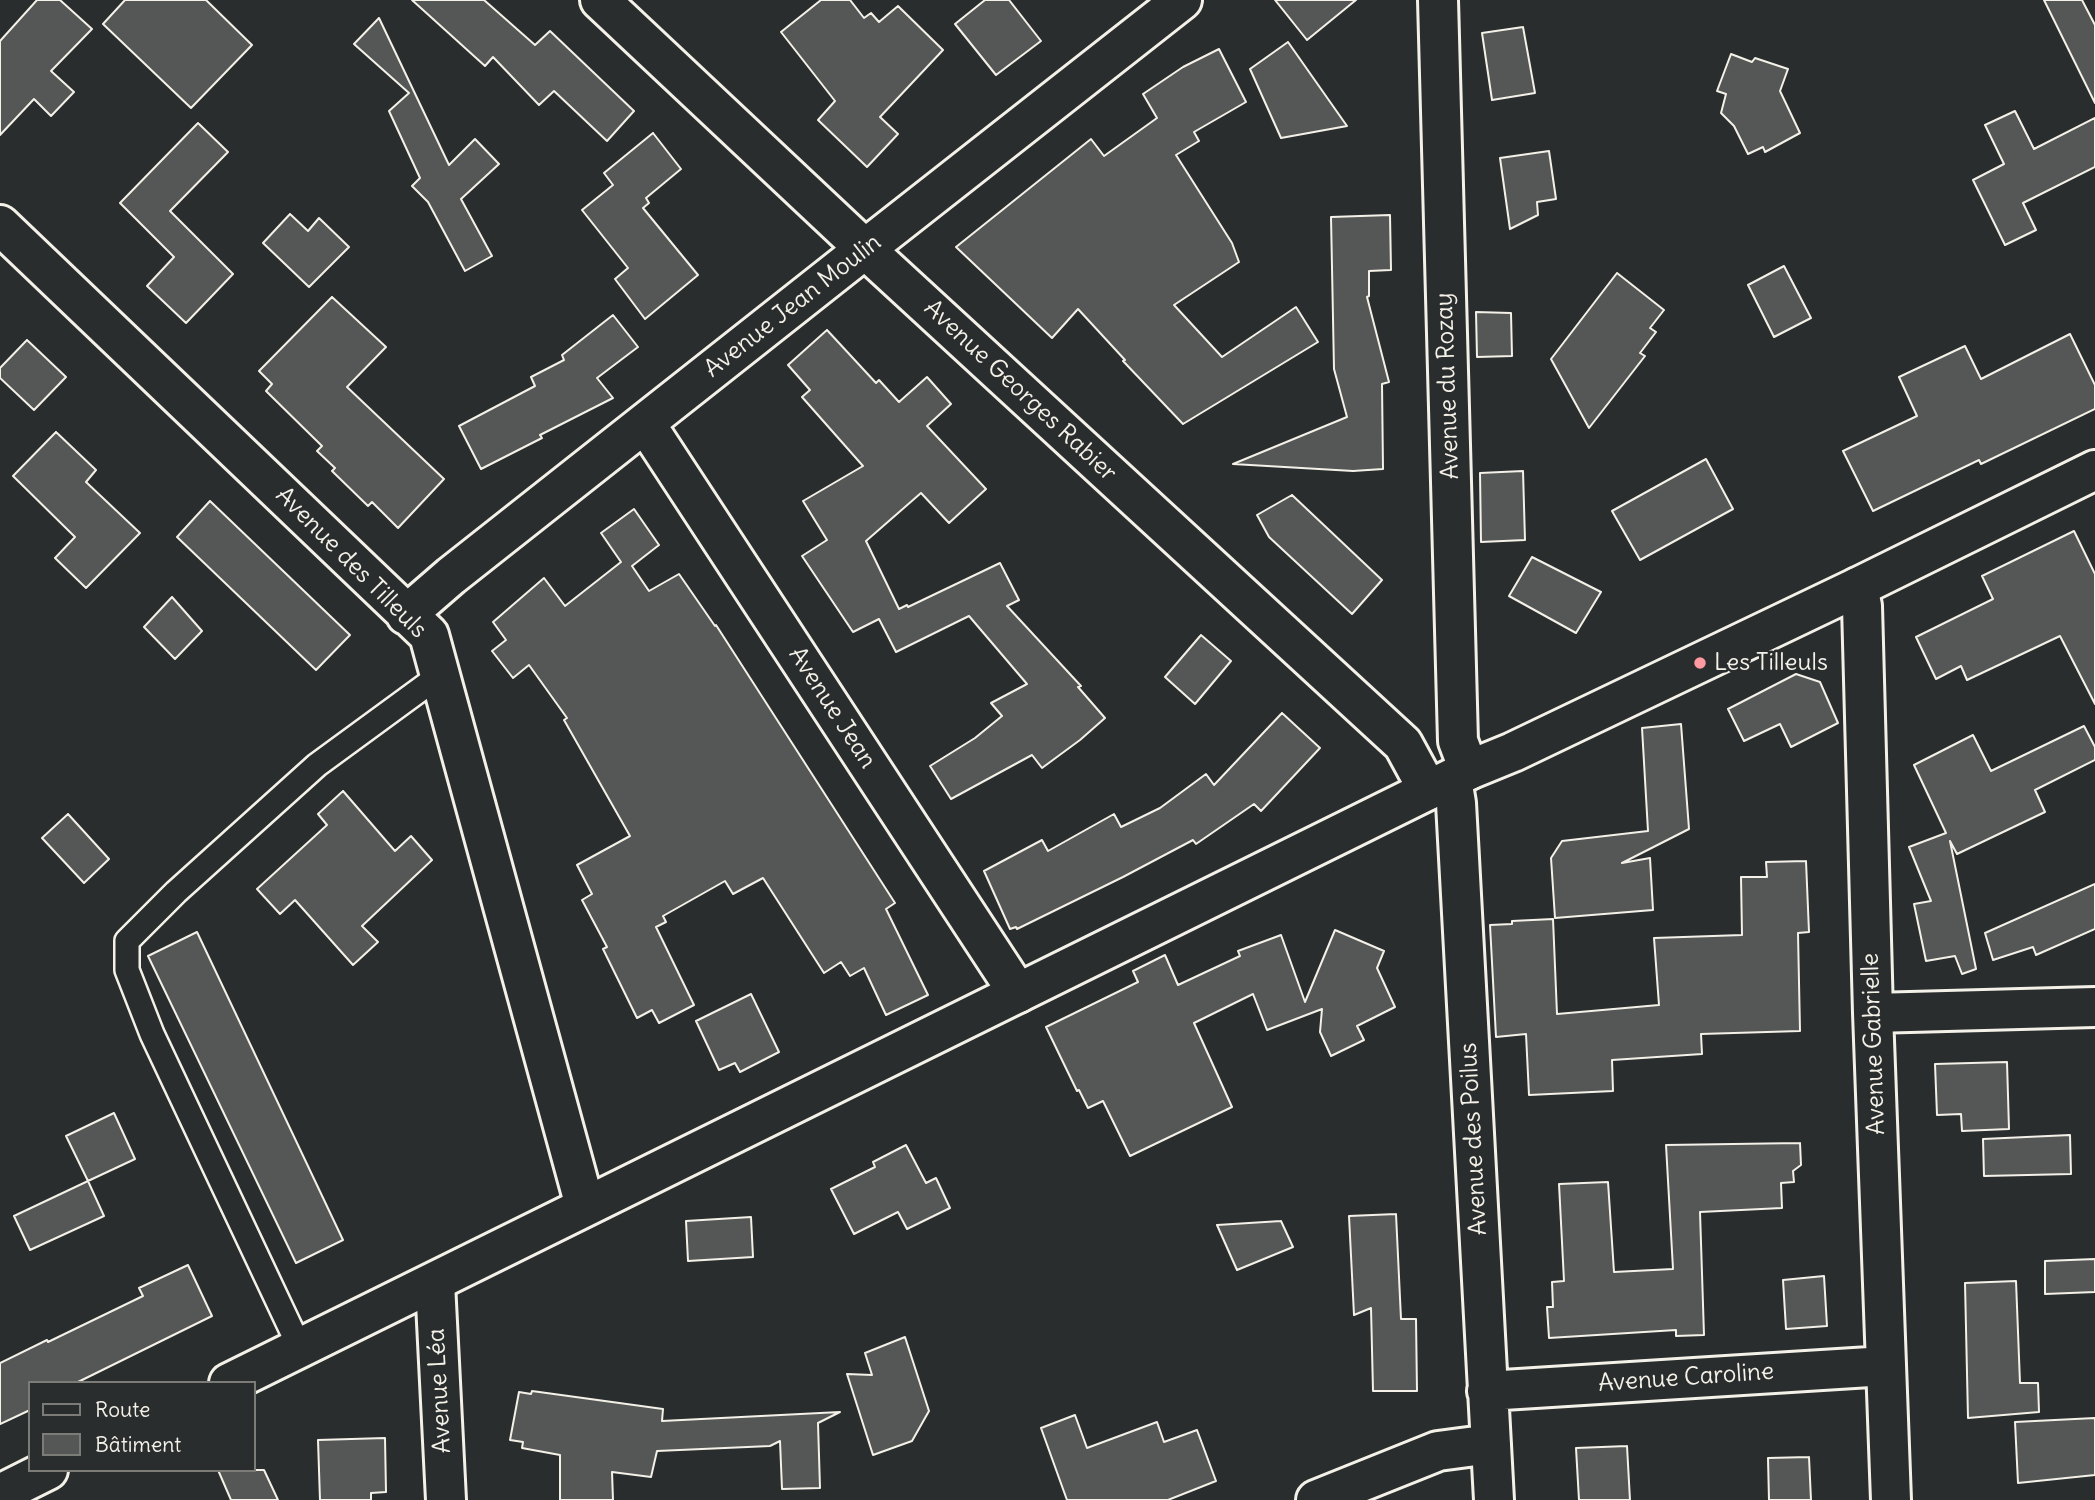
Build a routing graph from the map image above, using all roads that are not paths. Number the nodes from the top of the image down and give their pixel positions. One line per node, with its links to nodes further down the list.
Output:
1 (600, 0): 5 (street, Avenue Georges Rabier)
2 (1182, 0): 5 (street, Avenue Jean Moulin)
3 (1438, 0): 11 (street, Avenue du Rozay)
4 (0, 225): 9 (street, Avenue des Tilleuls)
5 (864, 248): 6 (street, Avenue Jean Moulin); 11 (street, Avenue Georges Rabier)
6 (645, 423): 9 (street, Avenue Jean Moulin); 12 (street, Avenue Jean)
7 (2095, 470): 8 (street)
8 (1858, 587): 11 (street); 14 (street, Avenue Gabrielle)
9 (407, 615): 10 (street, Avenue des Tilleuls)
10 (440, 675): 15 (street, Avenue des Tilleuls); 17 (lane)
11 (1449, 780): 12 (street); 20 (street, Avenue des Poilus)
12 (1018, 993): 15 (street)
13 (2095, 1007): 14 (street)
14 (1873, 1013): 18 (street, Avenue Gabrielle)
15 (585, 1206): 16 (street)
16 (435, 1283): 17 (street); 24 (street, Avenue Léa)
17 (300, 1348): 19 (street)
18 (1886, 1366): 20 (street, Avenue Caroline); 27 (street, Avenue Gabrielle)
19 (233, 1381)
20 (1487, 1391): 21 (street, Avenue des Poilus)
21 (1491, 1444): 25 (street); 26 (street, Avenue des Poilus)
22 (44, 1472): 23 (street)
23 (0, 1494)
24 (446, 1500)
25 (1316, 1500)
26 (1494, 1500)
27 (1891, 1500)

